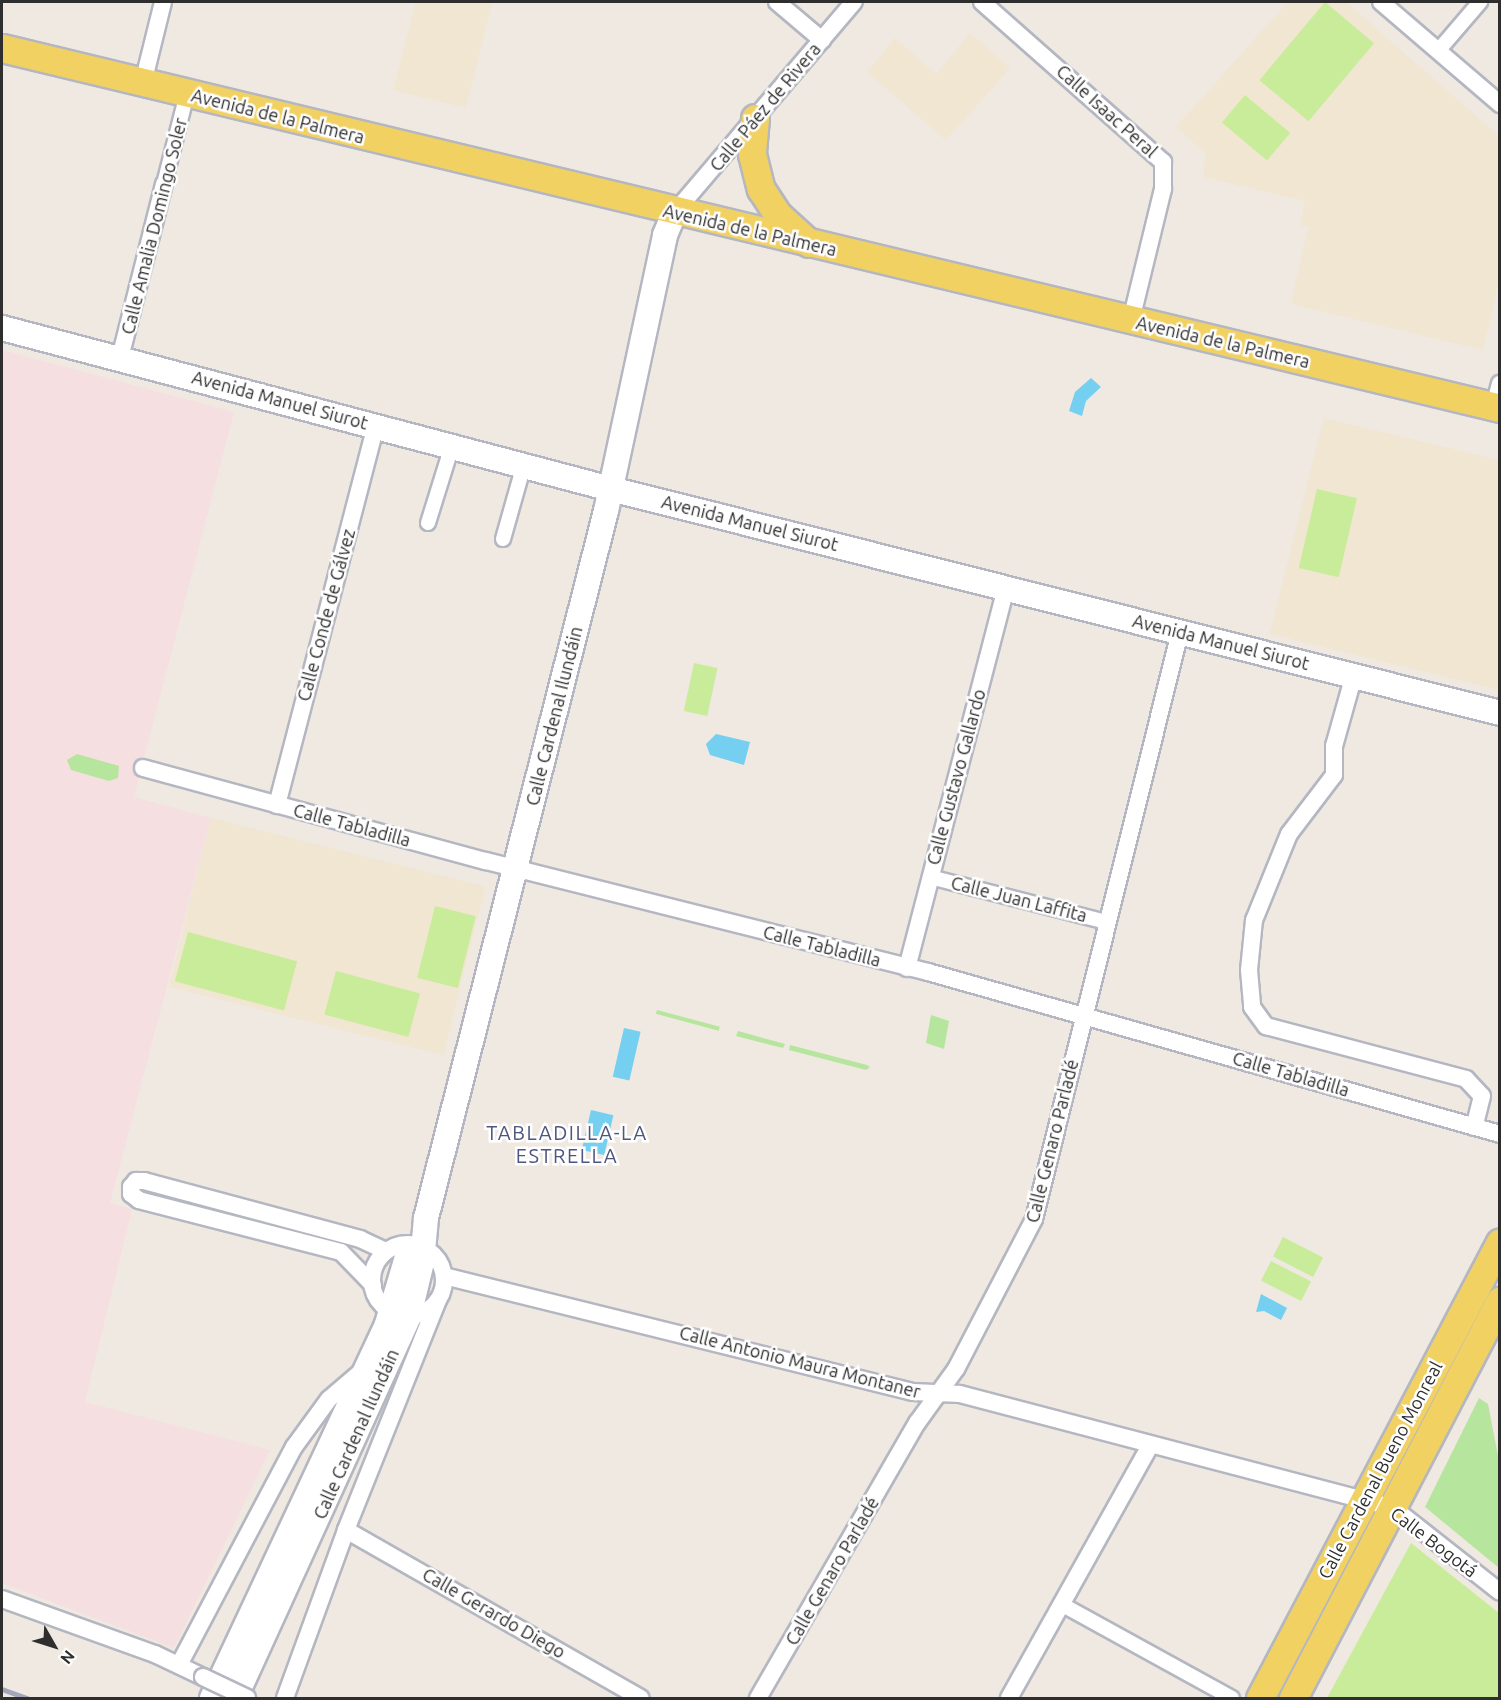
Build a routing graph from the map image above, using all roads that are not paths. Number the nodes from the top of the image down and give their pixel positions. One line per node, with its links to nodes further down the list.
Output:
1 (163, 2): 10 (street)
2 (777, 2): 7 (street)
3 (854, 2): 7 (street, Calle Páez de Rivera)
4 (982, 2): 17 (street, Calle Isaac Peral)
5 (1380, 2): 9 (street)
6 (1480, 2): 9 (street)
7 (822, 40): 13 (street, Calle Páez de Rivera)
8 (2, 48): 10 (main road, Avenida de la Palmera)
9 (1438, 51): 12 (street)
10 (143, 83): 11 (main road, Avenida de la Palmera)
11 (187, 94): 14 (street, Calle Amalia Domingo Soler); 15 (main road, Avenida de la Palmera)
12 (1500, 104)
13 (755, 118): 15 (street, Calle Páez de Rivera); 16 (main road)
14 (164, 184): 19 (street, Calle Amalia Domingo Soler)
15 (675, 212): 16 (main road, Avenida de la Palmera); 24 (main road, Calle Cardenal Ilundáin)
16 (810, 244): 17 (main road, Avenida de la Palmera)
17 (1131, 320): 20 (main road, Avenida de la Palmera)
18 (2, 328): 19 (main road, Avenida Manuel Siurot)
19 (120, 358): 21 (main road, Avenida Manuel Siurot)
20 (1498, 399)
21 (376, 425): 22 (main road, Avenida Manuel Siurot); 32 (street, Calle Conde de Gálvez)
22 (452, 446): 23 (main road, Avenida Manuel Siurot); 25 (street)
23 (524, 465): 24 (main road, Avenida Manuel Siurot); 26 (street)
24 (611, 489): 27 (main road, Avenida Manuel Siurot); 33 (main road, Calle Cardenal Ilundáin)
25 (428, 523)
26 (503, 539)
27 (1006, 587): 28 (main road, Avenida Manuel Siurot); 34 (street, Calle Gustavo Gallardo)
28 (1180, 632): 29 (main road, Avenida Manuel Siurot); 35 (street, Calle Genaro Parladé)
29 (1354, 675): 30 (main road, Avenida Manuel Siurot); 38 (street)
30 (1500, 712)
31 (142, 768): 32 (street, Calle Tabladilla)
32 (277, 805): 33 (street, Calle Tabladilla)
33 (515, 868): 36 (street, Calle Tabladilla); 42 (main road, Calle Cardenal Ilundáin)
34 (930, 877): 35 (street, Calle Juan Laffita); 36 (street, Calle Gustavo Gallardo)
35 (1107, 922): 37 (street, Calle Genaro Parladé)
36 (907, 968): 37 (street, Calle Tabladilla)
37 (1084, 1014): 38 (street, Calle Tabladilla); 51 (street, Calle Genaro Parladé)
38 (1474, 1127): 39 (street, Calle Tabladilla)
39 (1500, 1134)
40 (172, 1189): 41 (street); 41 (street); 44 (street)
41 (167, 1207): 46 (street)
42 (418, 1245): 44 (street); 45 (street); 49 (main road, Calle Cardenal Ilundáin)
43 (1497, 1245): 53 (main road, Calle Cardenal Bueno Monreal)
44 (386, 1251): 46 (street)
45 (444, 1276): 47 (street, Calle Cardenal Ilundáin); 51 (street, Calle Antonio Maura Montaner)
46 (373, 1285): 49 (street)
47 (438, 1299): 49 (street); 55 (street, Calle Cardenal Ilundáin)
48 (1500, 1300): 54 (main road, Calle Cardenal Bueno Monreal)
49 (401, 1314): 50 (main road, Calle Cardenal Ilundáin); 59 (main road, Calle Cardenal Ilundáin)
50 (367, 1366): 59 (main road, Calle Cardenal Ilundáin); 60 (street, Calle Cardenal Ilundáin)
51 (936, 1394): 52 (street, Calle Antonio Maura Montaner); 66 (street, Calle Genaro Parladé)
52 (1150, 1446): 53 (street, Calle Antonio Maura Montaner); 58 (street)
53 (1364, 1502): 54 (street, Calle Bogotá); 69 (main road, Calle Cardenal Bueno Monreal)
54 (1392, 1507): 56 (street, Calle Bogotá); 70 (main road, Calle Cardenal Bueno Monreal)
55 (346, 1530): 64 (street, Calle Cardenal Ilundáin); 65 (street, Calle Gerardo Diego)
56 (1500, 1592)
57 (2, 1599): 60 (street)
58 (1062, 1604): 67 (street); 68 (street)
59 (252, 1638): 61 (main road); 62 (main road)
60 (179, 1665): 61 (street)
61 (207, 1688): 63 (street, bridge)
62 (235, 1698)
63 (247, 1698)
64 (285, 1698)
65 (640, 1698)
66 (758, 1698)
67 (1009, 1698)
68 (1232, 1698)
69 (1260, 1698)
70 (1293, 1698)

